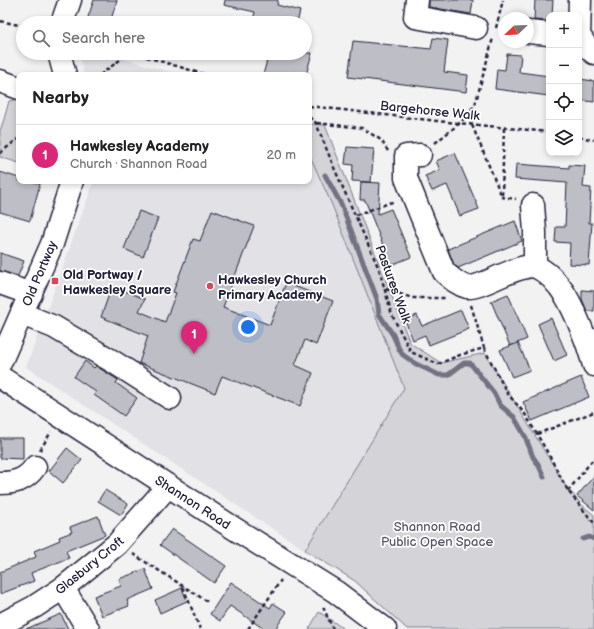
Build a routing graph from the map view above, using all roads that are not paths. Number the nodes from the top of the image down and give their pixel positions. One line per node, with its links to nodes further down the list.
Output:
1 (70, 0): 4 (street)
2 (417, 0): 5 (street)
3 (580, 0): 8 (street)
4 (64, 16)
5 (488, 32)
6 (534, 33): 7 (street)
7 (546, 34)
8 (594, 52)
9 (61, 60): 10 (street)
10 (63, 72)
11 (0, 81): 12 (street)
12 (16, 87)
13 (420, 154): 16 (street)
14 (71, 184): 18 (street, Old Portway)
15 (533, 205): 16 (street)
16 (535, 266): 20 (street)
17 (0, 283): 18 (street)
18 (32, 294): 19 (street, Old Portway)
19 (22, 314): 21 (street, Old Portway); 24 (street)
20 (591, 341): 22 (street)
21 (0, 364)
22 (594, 365)
23 (0, 377): 27 (street, Shannon Road)
24 (170, 398)
25 (35, 467): 26 (street)
26 (0, 484)
27 (168, 486): 28 (street, Glasbury Croft); 32 (street, Shannon Road)
28 (63, 588): 29 (street, Glasbury Croft); 31 (street)
29 (0, 625): 30 (street, Glasbury Croft)
30 (2, 629)
31 (88, 629)
32 (386, 629)

